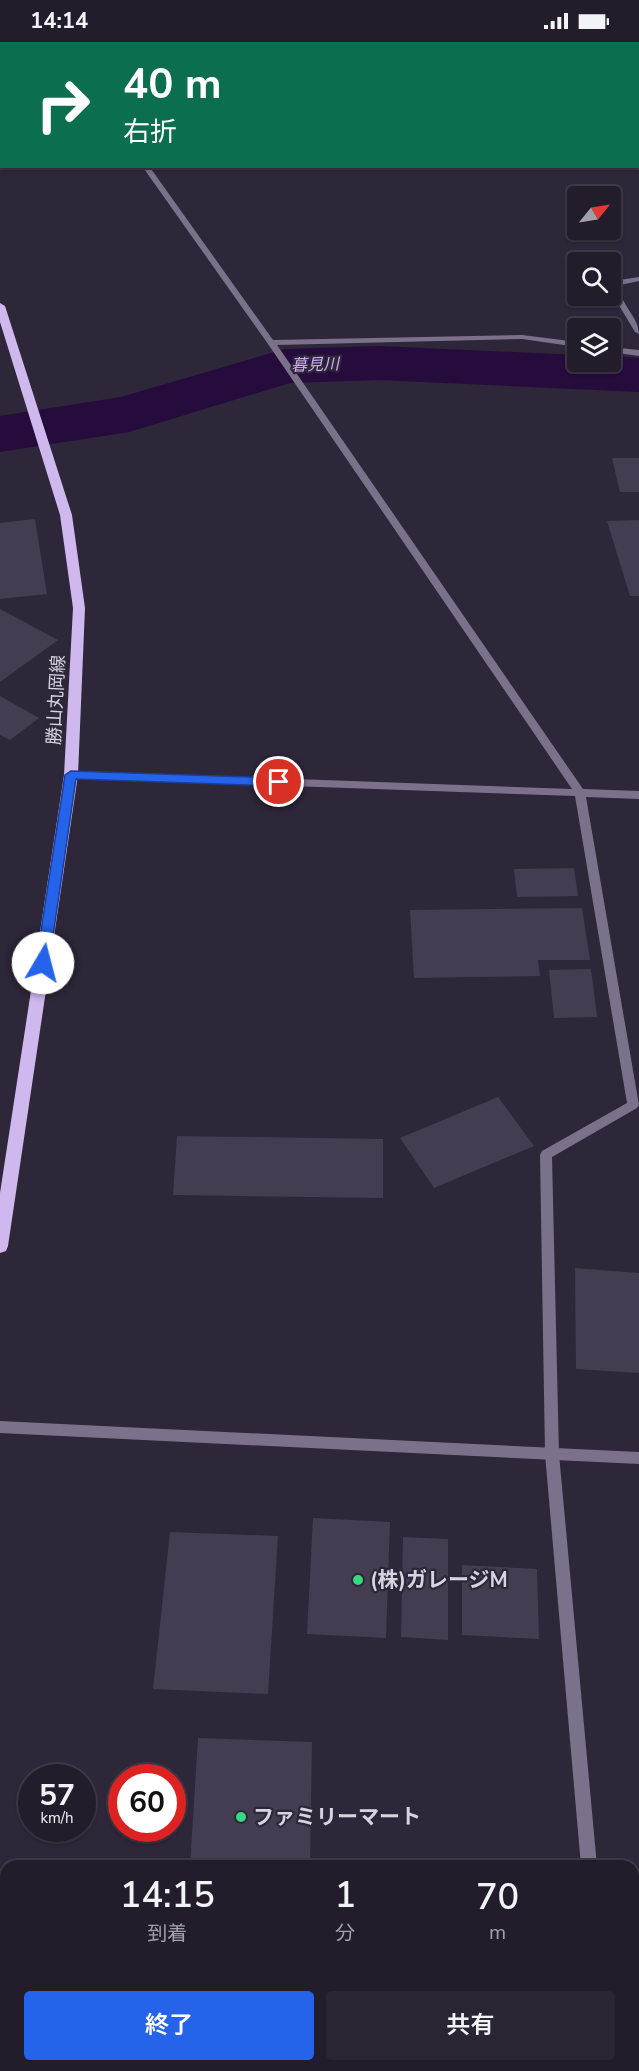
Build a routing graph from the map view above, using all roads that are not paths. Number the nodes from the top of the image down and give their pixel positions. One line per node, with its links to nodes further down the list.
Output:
1 (146, 168): 5 (street)
2 (639, 279): 4 (street)
3 (1, 313): 9 (main road, 勝山丸岡線)
4 (639, 332)
5 (271, 343): 6 (street); 10 (street)
6 (567, 343)
7 (621, 351): 8 (street)
8 (639, 353)
9 (71, 775): 10 (street); 13 (main road, 勝山丸岡線)
10 (580, 793): 11 (street); 12 (street)
11 (639, 795)
12 (636, 1105): 15 (street)
13 (0, 1246)
14 (0, 1427): 15 (street)
15 (552, 1454): 16 (street); 17 (street)
16 (639, 1458)
17 (588, 1860)

